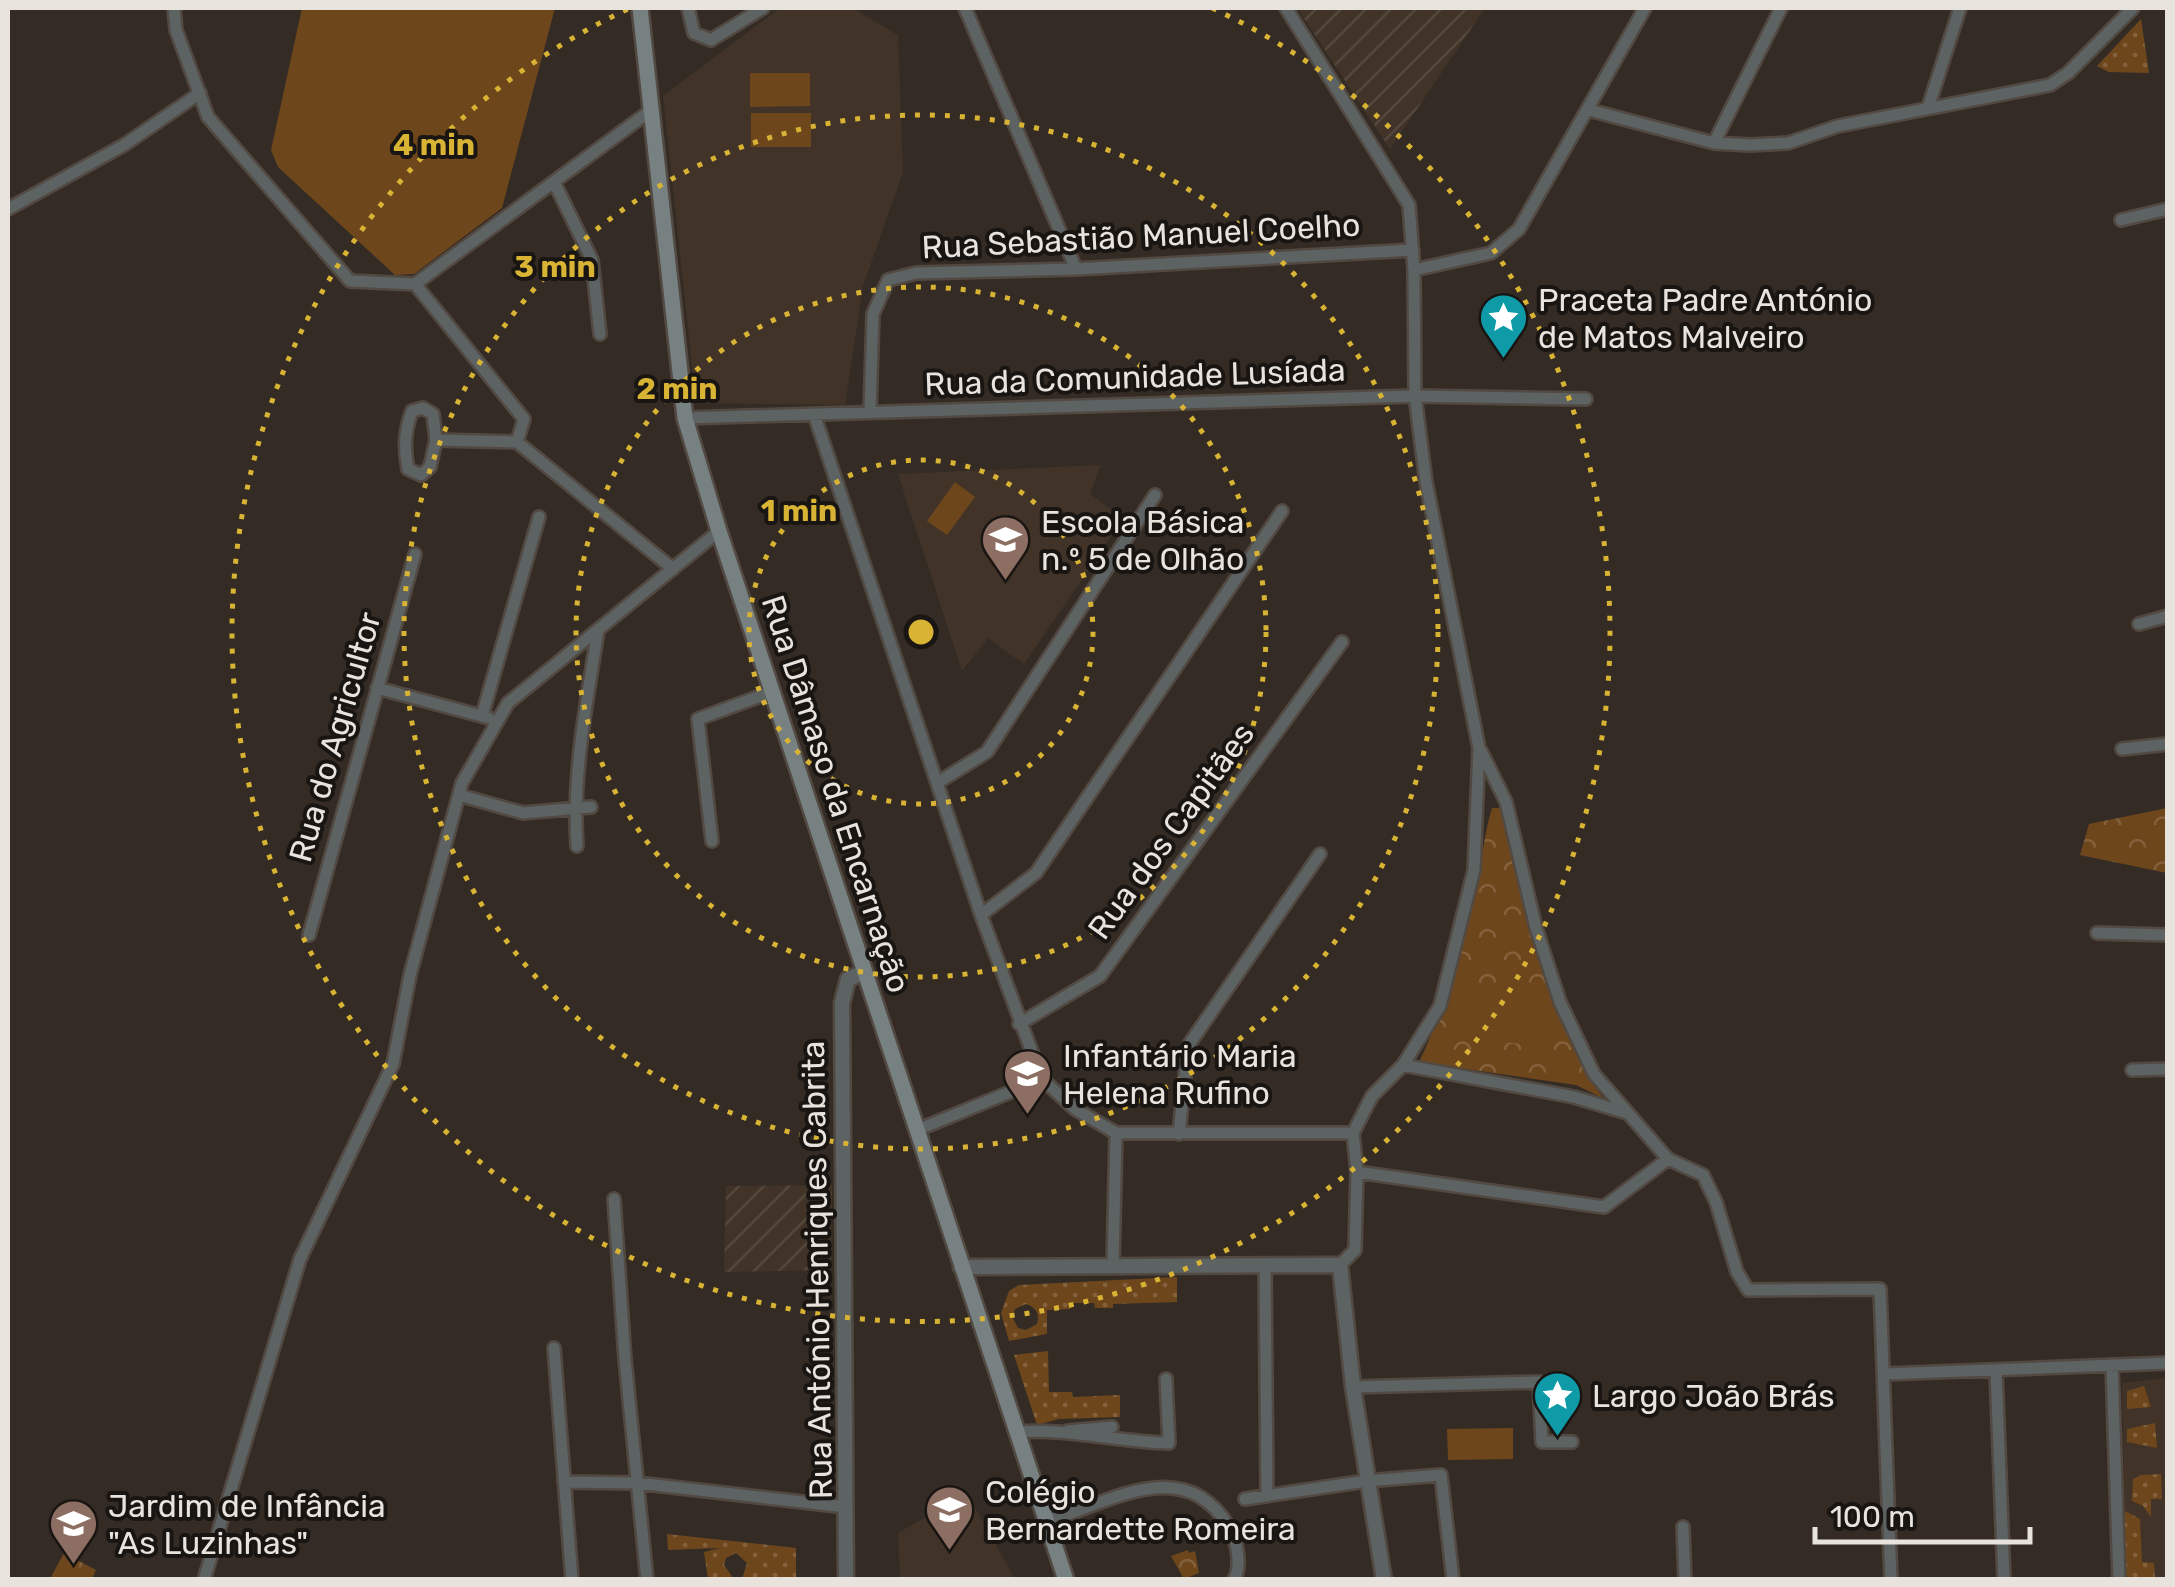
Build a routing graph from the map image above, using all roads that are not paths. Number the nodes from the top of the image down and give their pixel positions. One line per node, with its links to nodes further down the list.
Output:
1 (174, 8): 11 (street)
2 (640, 8): 14 (main road, Rua Dâmaso da Encarnação)
3 (688, 8): 4 (street)
4 (763, 8)
5 (965, 8): 21 (street)
6 (1286, 8): 20 (street)
7 (1645, 8): 13 (street)
8 (1781, 8): 15 (street)
9 (1960, 8): 12 (street)
10 (2132, 8): 12 (street)
11 (200, 93): 17 (street); 23 (street)
12 (1928, 108): 15 (street)
13 (1589, 110): 15 (street); 22 (street)
14 (650, 111): 16 (street); 29 (main road, Rua Dâmaso da Encarnação)
15 (1714, 143)
16 (554, 182): 23 (street); 24 (street)
17 (8, 209)
18 (2168, 209): 19 (street)
19 (2121, 220)
20 (1413, 250): 21 (street, Rua Sebastião Manuel Coelho); 22 (street)
21 (1076, 269): 27 (street, Rua Sebastião Manuel Coelho)
22 (1414, 270): 25 (street)
23 (415, 284): 31 (street)
24 (600, 334)
25 (1415, 396): 26 (street, Rua da Comunidade Lusíada); 27 (street, Rua da Comunidade Lusíada); 47 (street)
26 (1586, 399)
27 (870, 412): 28 (street, Rua da Comunidade Lusíada)
28 (814, 414): 29 (street, Rua da Comunidade Lusíada); 49 (street)
29 (685, 418): 35 (main road, Rua Dâmaso da Encarnação)
30 (436, 440): 30 (street); 31 (street)
31 (517, 442): 37 (street)
32 (1155, 494): 49 (street)
33 (1282, 511): 56 (street)
34 (539, 516): 44 (street)
35 (719, 531): 37 (street); 43 (main road, Rua Dâmaso da Encarnação)
36 (415, 554): 42 (street, Rua do Agricultor)
37 (673, 568): 40 (street)
38 (2168, 616): 39 (street)
39 (2138, 624)
40 (598, 630): 45 (street); 52 (street)
41 (1342, 642): 61 (street, Rua dos Capitães)
42 (377, 688): 44 (street); 59 (street, Rua do Agricultor)
43 (774, 691): 53 (street); 60 (main road, Rua Dâmaso da Encarnação)
44 (482, 716): 45 (street)
45 (498, 721): 50 (street)
46 (2168, 744): 48 (street)
47 (1479, 748): 62 (street); 66 (street)
48 (2122, 749)
49 (937, 783): 56 (street)
50 (459, 795): 52 (street); 97 (street)
51 (591, 807): 52 (street)
52 (574, 808): 54 (street)
53 (712, 841)
54 (576, 846)
55 (1320, 854): 70 (street)
56 (981, 915): 61 (street)
57 (2096, 933): 58 (street)
58 (2168, 935)
59 (309, 936)
60 (866, 972): 67 (main road, Rua Dâmaso da Encarnação); 94 (street, Rua António Henriques Cabrita)
61 (1019, 1024): 65 (street)
62 (1403, 1065): 66 (street); 69 (street)
63 (2168, 1069): 64 (street)
64 (2132, 1070)
65 (1042, 1079): 67 (street); 68 (street)
66 (1627, 1113): 71 (street)
67 (917, 1130): 76 (main road, Rua Dâmaso da Encarnação)
68 (1116, 1133): 70 (street); 77 (street)
69 (1353, 1133): 70 (street); 72 (street)
70 (1179, 1134)
71 (1668, 1159): 72 (street); 82 (street)
72 (1357, 1172): 75 (street)
73 (614, 1198): 90 (street)
74 (1265, 1265): 75 (street); 77 (street); 92 (street)
75 (1340, 1265): 84 (street)
76 (961, 1266): 77 (street); 86 (main road, Rua Dâmaso da Encarnação)
77 (1114, 1266)
78 (554, 1348): 89 (street)
79 (2168, 1362): 80 (street)
80 (2112, 1365): 81 (street); 108 (street)
81 (1996, 1370): 82 (street); 107 (street)
82 (1886, 1374): 106 (street)
83 (1166, 1379): 87 (street)
84 (1352, 1387): 88 (street); 91 (street)
85 (1112, 1426): 87 (street)
86 (1017, 1432): 87 (street); 95 (main road, Rua Dâmaso da Encarnação)
87 (1059, 1433)
88 (1572, 1442)
89 (564, 1482): 90 (street); 98 (street)
90 (638, 1482): 94 (street); 99 (street)
91 (1366, 1482): 92 (street); 103 (street); 104 (street)
92 (1267, 1496): 93 (street)
93 (1244, 1500)
94 (846, 1507): 100 (street, Rua António Henriques Cabrita)
95 (1047, 1521): 101 (main road, Rua Dâmaso da Encarnação); 102 (street)
96 (1683, 1527): 105 (street)
97 (204, 1580)
98 (572, 1580)
99 (647, 1580)
100 (846, 1580)
101 (1066, 1580)
102 (1234, 1580)
103 (1384, 1580)
104 (1453, 1580)
105 (1685, 1580)
106 (1891, 1580)
107 (2004, 1580)
108 (2119, 1580)

